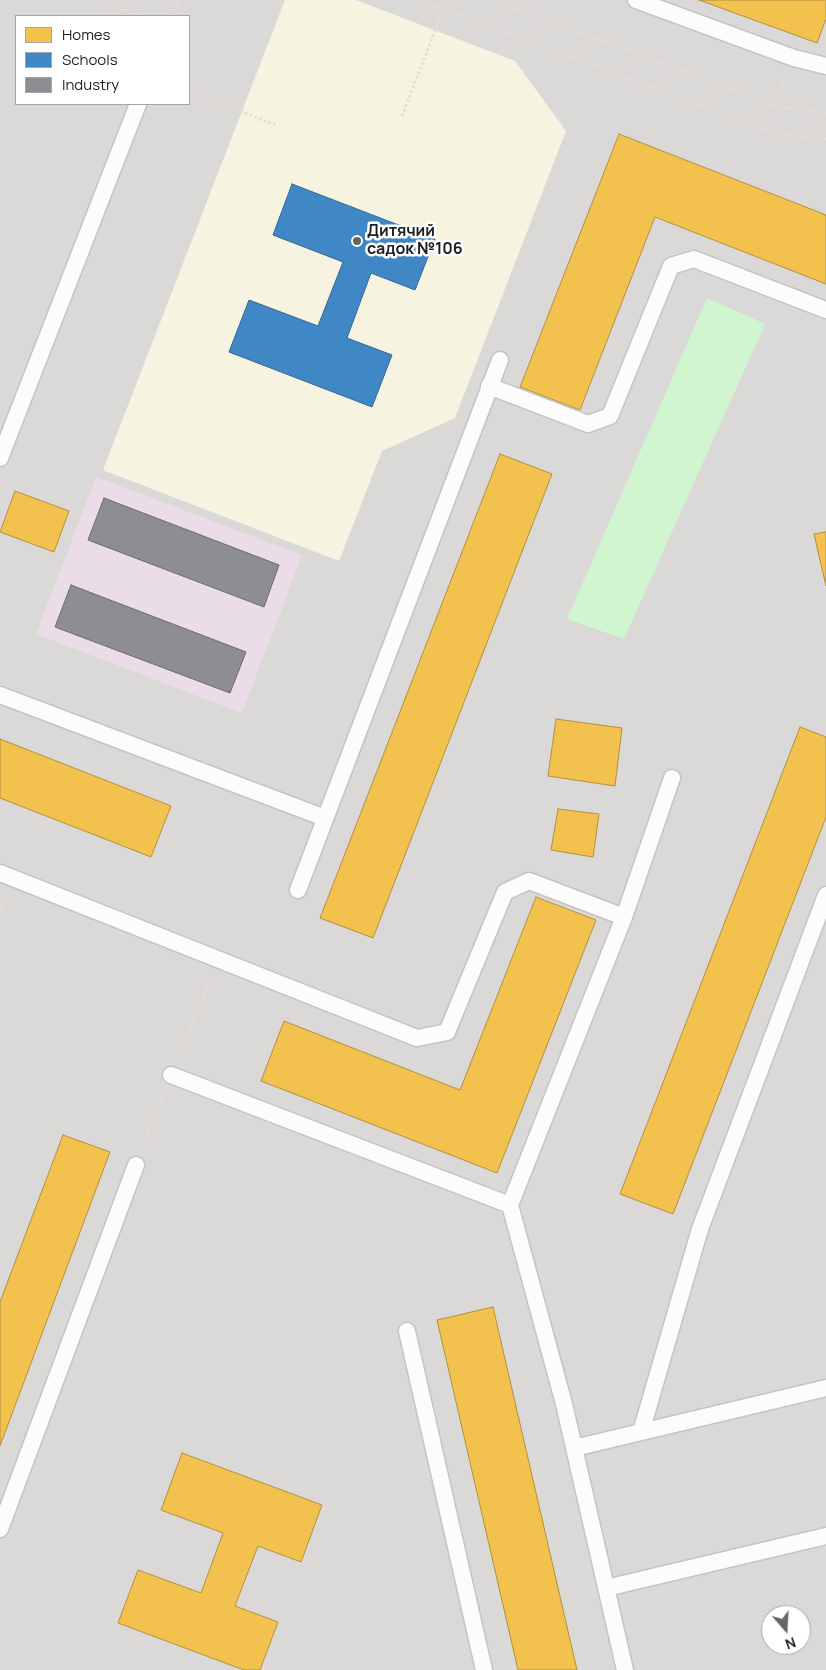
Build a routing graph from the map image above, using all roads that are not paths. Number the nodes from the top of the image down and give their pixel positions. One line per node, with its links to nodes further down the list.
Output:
1 (636, 0): 2 (lane)
2 (826, 66)
3 (138, 105): 7 (lane)
4 (826, 310): 6 (lane)
5 (500, 360): 6 (lane)
6 (489, 386): 10 (lane)
7 (0, 458)
8 (0, 695): 10 (lane)
9 (672, 778): 14 (lane)
10 (325, 818): 12 (lane)
11 (0, 873): 14 (lane)
12 (298, 890)
13 (826, 895): 20 (lane)
14 (624, 917): 17 (lane)
15 (171, 1075): 17 (lane)
16 (136, 1165): 22 (lane)
17 (510, 1205): 21 (lane)
18 (407, 1331): 25 (lane)
19 (826, 1388): 20 (lane)
20 (640, 1432): 21 (lane)
21 (574, 1448): 24 (lane)
22 (0, 1529)
23 (826, 1536): 24 (lane)
24 (606, 1588): 26 (lane)
25 (484, 1670)
26 (625, 1670)

